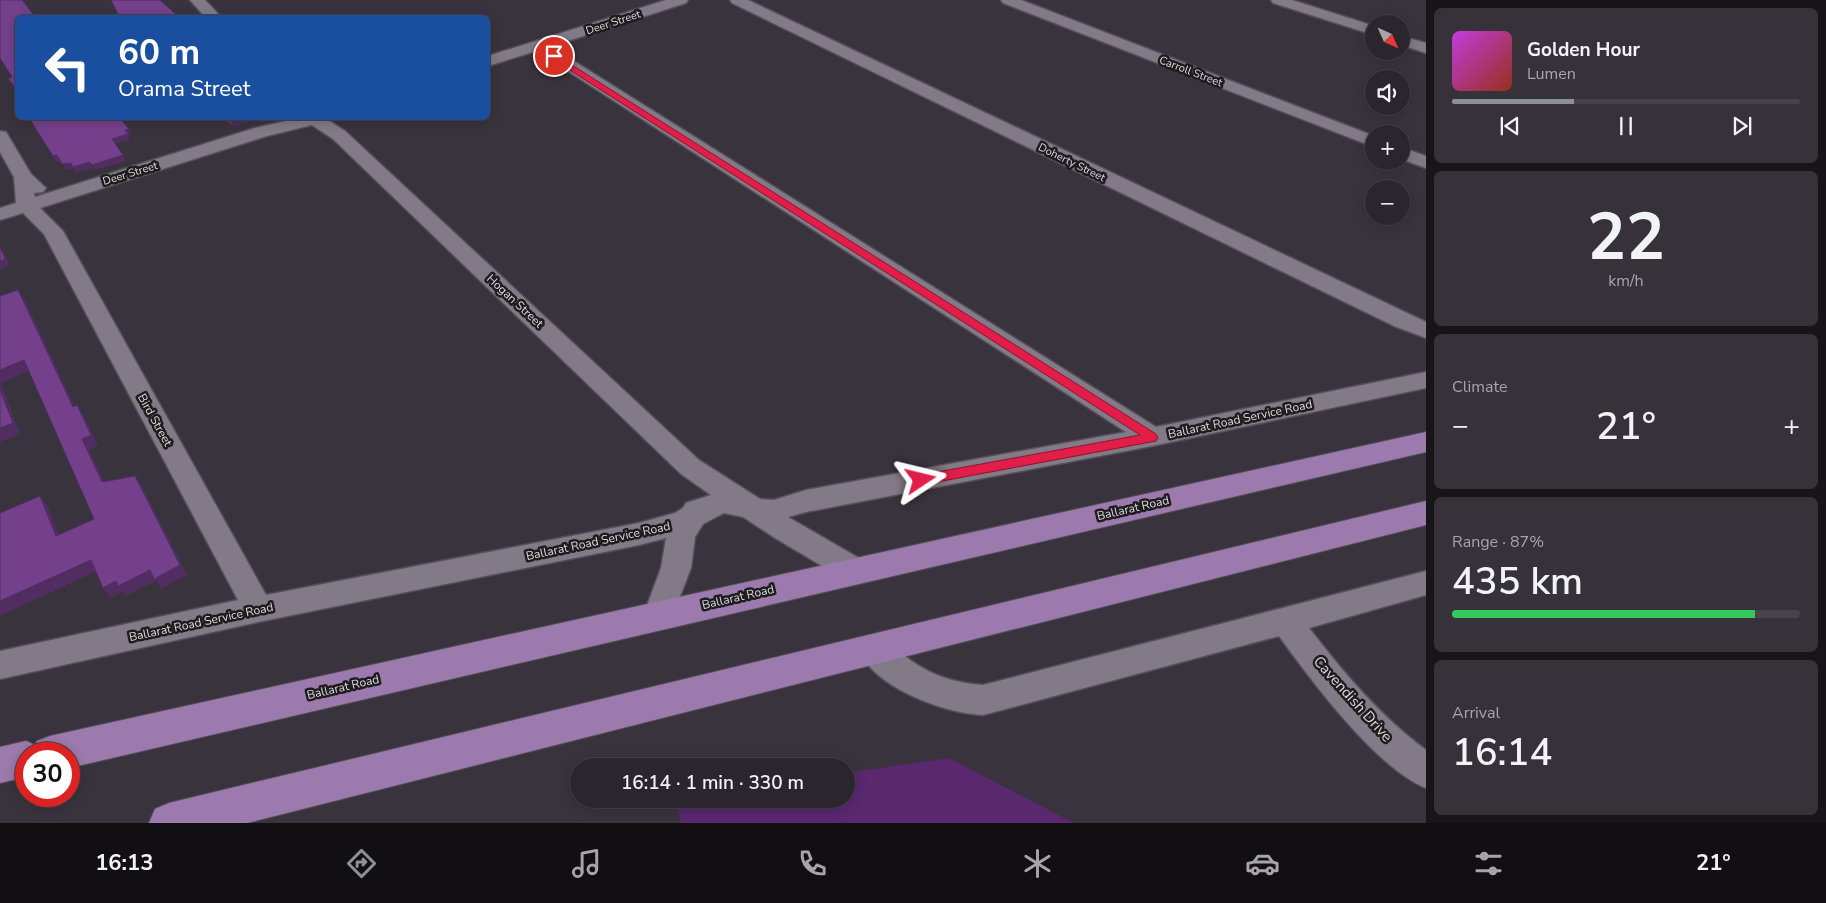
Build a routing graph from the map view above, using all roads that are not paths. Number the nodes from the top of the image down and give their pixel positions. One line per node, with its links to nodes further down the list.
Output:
1 (197, 0): 6 (street)
2 (681, 0): 9 (street, Deer Street)
3 (1008, 0): 14 (street, Carroll Street)
4 (1278, 0): 7 (street)
5 (739, 1): 22 (street, Doherty Street)
6 (212, 15)
7 (1365, 28)
8 (1410, 43): 10 (street)
9 (538, 46): 11 (street, Deer Street); 26 (street)
10 (1426, 48)
11 (490, 60)
12 (317, 121): 18 (street, Deer Street); 28 (street, Hogan Street)
13 (0, 136): 17 (street)
14 (1365, 139)
15 (1410, 156): 16 (street)
16 (1426, 162)
17 (23, 177): 18 (street); 19 (street)
18 (46, 199): 19 (street, Deer Street); 21 (street, Bird Street)
19 (26, 205): 20 (street, Deer Street); 21 (street, Bird Street)
20 (0, 214)
21 (53, 231): 34 (street, Bird Street)
22 (1402, 321): 23 (street, Doherty Street); 24 (street, Doherty Street)
23 (1426, 330)
24 (1426, 336)
25 (1426, 380): 26 (street, Ballarat Road Service Road)
26 (1152, 438): 29 (street, Ballarat Road Service Road)
27 (1426, 442): 32 (highway, Ballarat Road)
28 (690, 467): 29 (street, Hogan Street); 31 (street, Hogan Street)
29 (752, 508): 31 (street, Ballarat Road Service Road); 32 (street, Hogan Street)
30 (1426, 513): 37 (highway)
31 (691, 519): 34 (street, Ballarat Road Service Road); 35 (street, Hogan Street)
32 (854, 570): 35 (highway, Ballarat Road)
33 (1426, 583): 36 (street)
34 (258, 609): 38 (street, Ballarat Road Service Road)
35 (658, 616): 39 (highway, Ballarat Road)
36 (1286, 621): 37 (street); 42 (street, Cavendish Drive)
37 (874, 650): 43 (highway)
38 (0, 665)
39 (80, 747)
40 (15, 762): 41 (highway)
41 (0, 765)
42 (1426, 771)
43 (169, 823)

